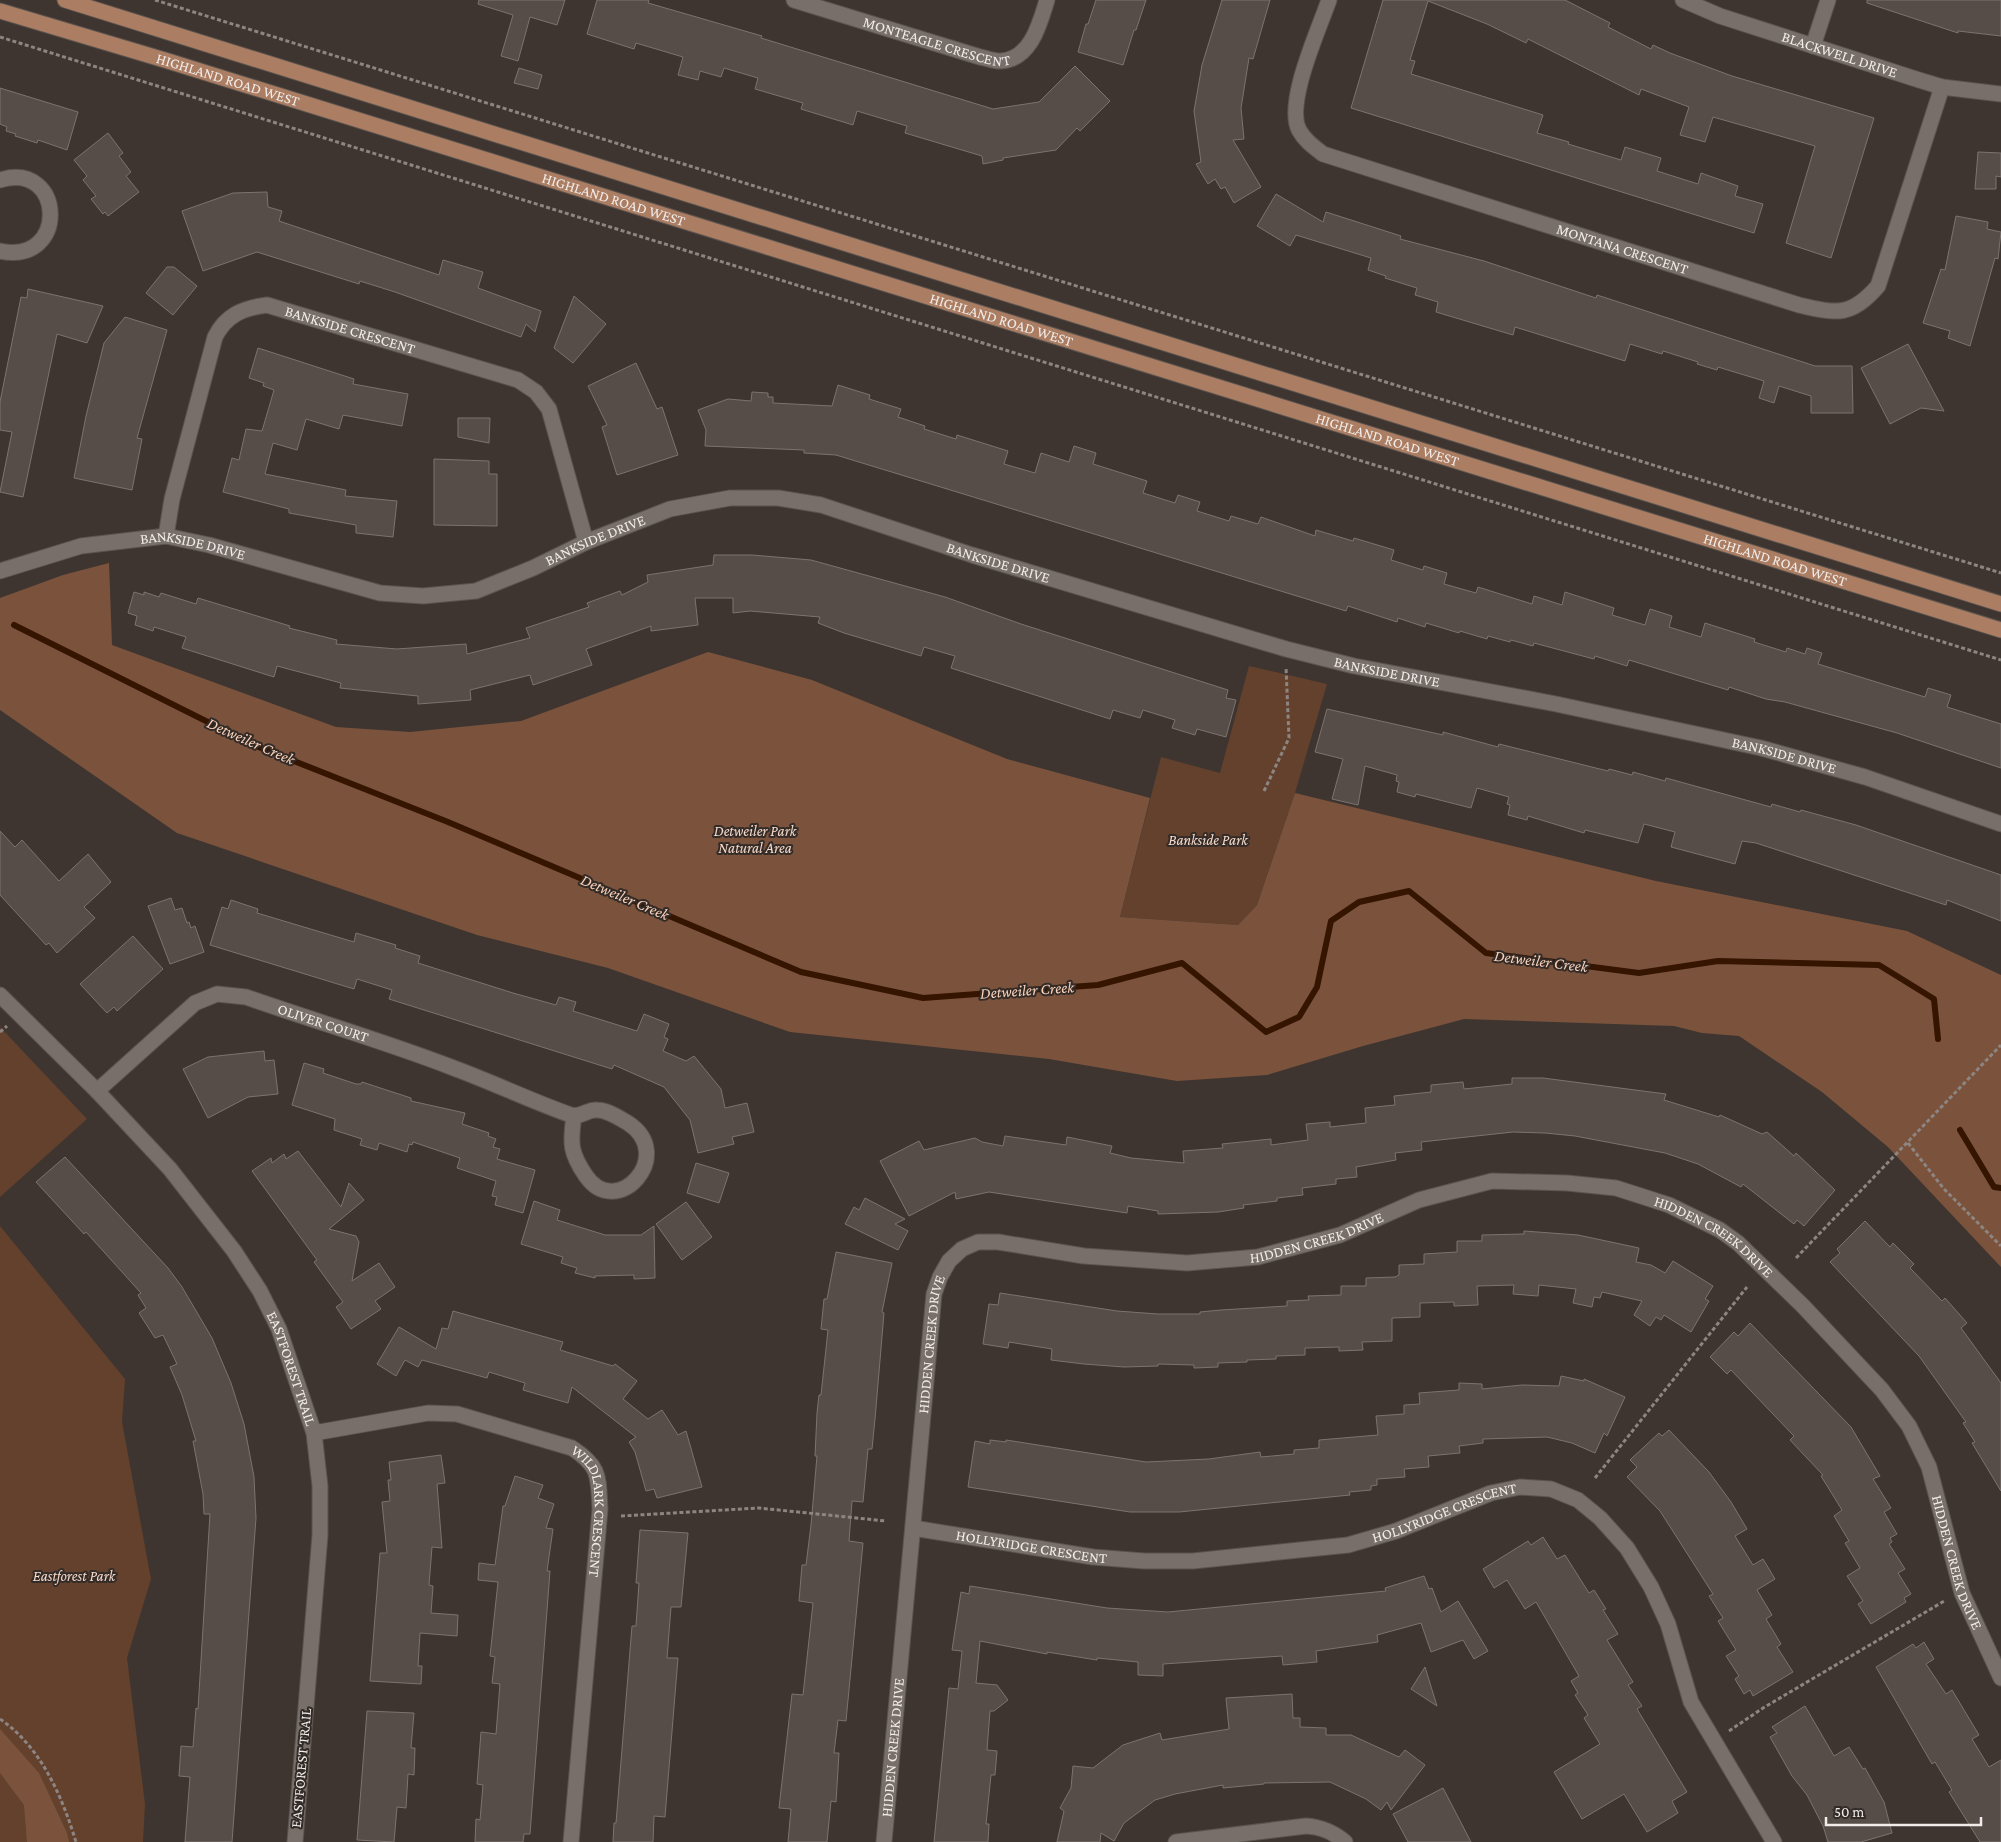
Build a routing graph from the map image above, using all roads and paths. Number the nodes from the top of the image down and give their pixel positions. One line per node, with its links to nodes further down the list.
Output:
1 (65, 0): 19 (main road, HIGHLAND ROAD WEST)
2 (156, 0): 18 (path)
3 (794, 0): 4 (street, MONTEAGLE CRESCENT)
4 (1047, 0)
5 (1329, 0): 11 (street, MONTANA CRESCENT)
6 (1683, 0): 10 (street, BLACKWELL DRIVE)
7 (1828, 0): 10 (street)
8 (0, 11): 20 (main road, HIGHLAND ROAD WEST)
9 (0, 37): 22 (path)
10 (1813, 46): 11 (street, BLACKWELL DRIVE)
11 (1942, 87): 12 (street, BLACKWELL DRIVE)
12 (2001, 94)
13 (0, 180): 14 (street)
14 (0, 251)
15 (166, 536): 16 (street, BANKSIDE DRIVE); 16 (street, BANKSIDE CRESCENT); 17 (street, BANKSIDE DRIVE)
16 (586, 542): 21 (street, BANKSIDE DRIVE)
17 (1, 569)
18 (2001, 573)
19 (2001, 604)
20 (2001, 630)
21 (1286, 649): 23 (path); 24 (street, BANKSIDE DRIVE)
22 (2001, 660)
23 (1264, 791)
24 (2001, 824)
25 (0, 995): 27 (street, EASTFOREST TRAIL)
26 (2001, 1045): 29 (path)
27 (97, 1091): 28 (street, OLIVER COURT); 33 (street, EASTFOREST TRAIL)
28 (574, 1116): 28 (street)
29 (1908, 1143): 30 (path); 31 (path)
30 (2001, 1246)
31 (1796, 1258)
32 (1747, 1287): 34 (path)
33 (314, 1433): 43 (street, EASTFOREST TRAIL); 44 (street, WILDLARK CRESCENT)
34 (1595, 1478)
35 (621, 1516): 36 (path)
36 (886, 1521)
37 (913, 1528): 38 (street, HIDDEN CREEK DRIVE); 41 (street, HOLLYRIDGE CRESCENT); 45 (street, HIDDEN CREEK DRIVE)
38 (1962, 1592): 39 (street, HIDDEN CREEK DRIVE); 41 (path)
39 (2001, 1678)
40 (0, 1719): 42 (path)
41 (1714, 1741): 48 (street, HOLLYRIDGE CRESCENT)
42 (76, 1842)
43 (295, 1842)
44 (571, 1842)
45 (884, 1842)
46 (1176, 1842): 47 (street)
47 (1345, 1842)
48 (1774, 1842)

